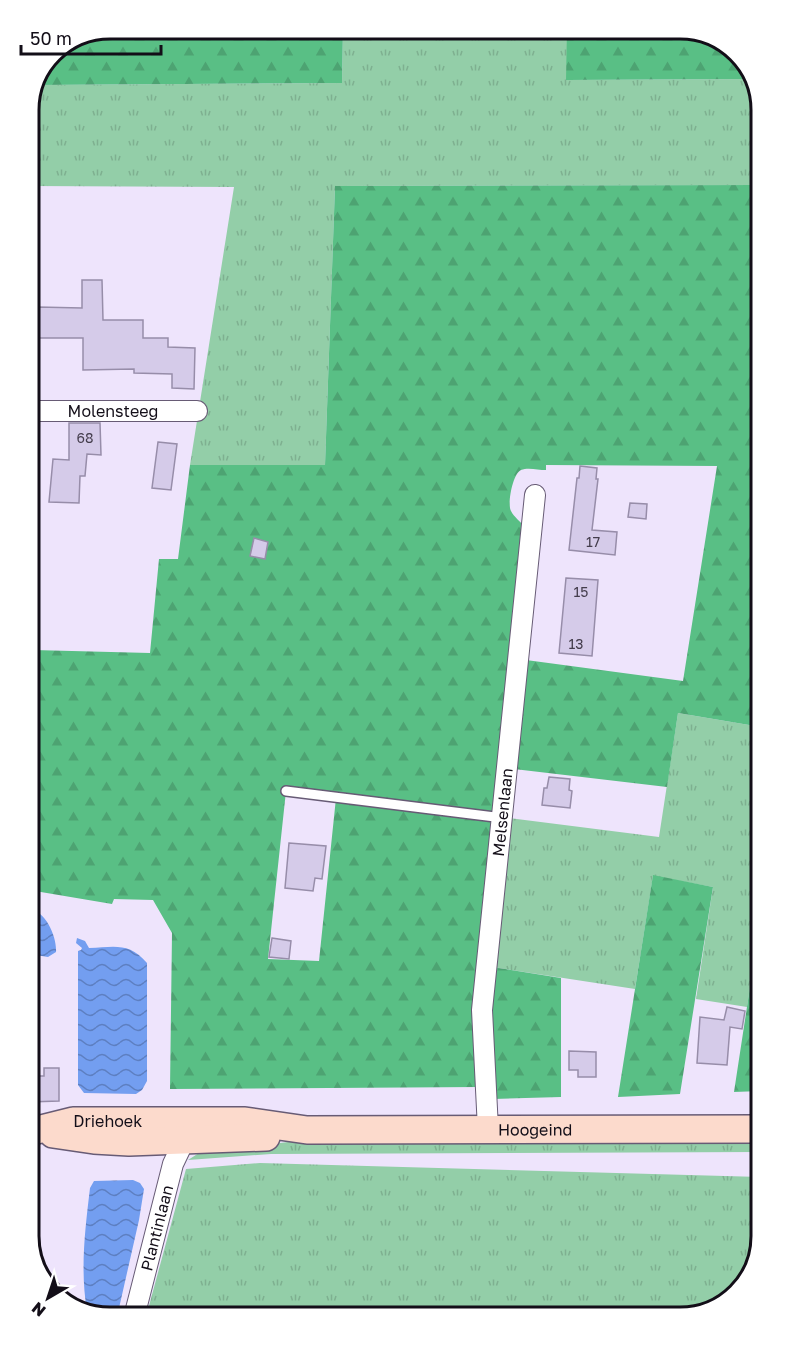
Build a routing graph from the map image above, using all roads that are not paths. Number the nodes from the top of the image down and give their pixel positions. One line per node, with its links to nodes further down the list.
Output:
1 (39, 411): 2 (street, Molensteeg)
2 (197, 411)
3 (535, 495): 5 (street, Melsenlaan)
4 (285, 791): 5 (lane)
5 (503, 818): 6 (street, Melsenlaan)
6 (488, 1129): 7 (main road, Hoogeind); 8 (main road, Hoogeind)
7 (751, 1129)
8 (184, 1131): 9 (main road, Driehoek); 10 (street, Plantinlaan)
9 (39, 1132)
10 (137, 1307)

